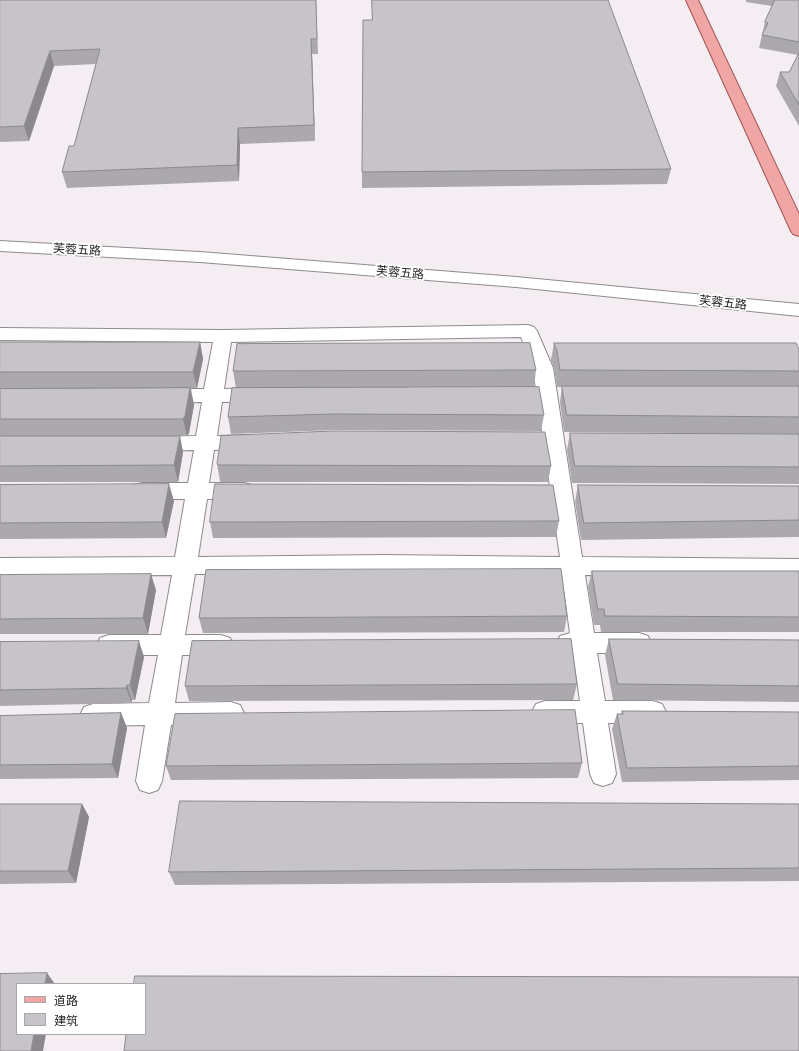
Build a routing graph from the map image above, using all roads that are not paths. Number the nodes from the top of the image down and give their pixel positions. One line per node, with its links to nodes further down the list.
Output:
1 (692, 0): 2 (main road)
2 (799, 231)
3 (0, 246): 4 (street, 芙蓉五路)
4 (799, 310)
5 (0, 334): 6 (street)
6 (223, 336): 7 (street); 16 (street)
7 (213, 395): 8 (street); 9 (street); 12 (street)
8 (276, 395)
9 (142, 396)
10 (273, 441): 12 (street)
11 (134, 444): 12 (street)
12 (204, 444): 13 (street)
13 (196, 491): 14 (street); 15 (street); 18 (street)
14 (267, 491)
15 (126, 492)
16 (553, 492): 17 (street); 19 (street)
17 (585, 492)
18 (183, 566): 19 (street); 20 (street); 26 (street)
19 (571, 566): 21 (street); 23 (street)
20 (0, 567)
21 (799, 568)
22 (544, 643): 23 (street)
23 (583, 643): 24 (street); 29 (street)
24 (663, 643)
25 (85, 645): 26 (street)
26 (171, 645): 27 (street); 32 (street)
27 (242, 645)
28 (523, 712): 29 (street)
29 (594, 712): 31 (street); 34 (street)
30 (254, 713): 32 (street)
31 (673, 713)
32 (160, 714): 33 (street); 35 (street)
33 (72, 716)
34 (603, 774)
35 (149, 781)

